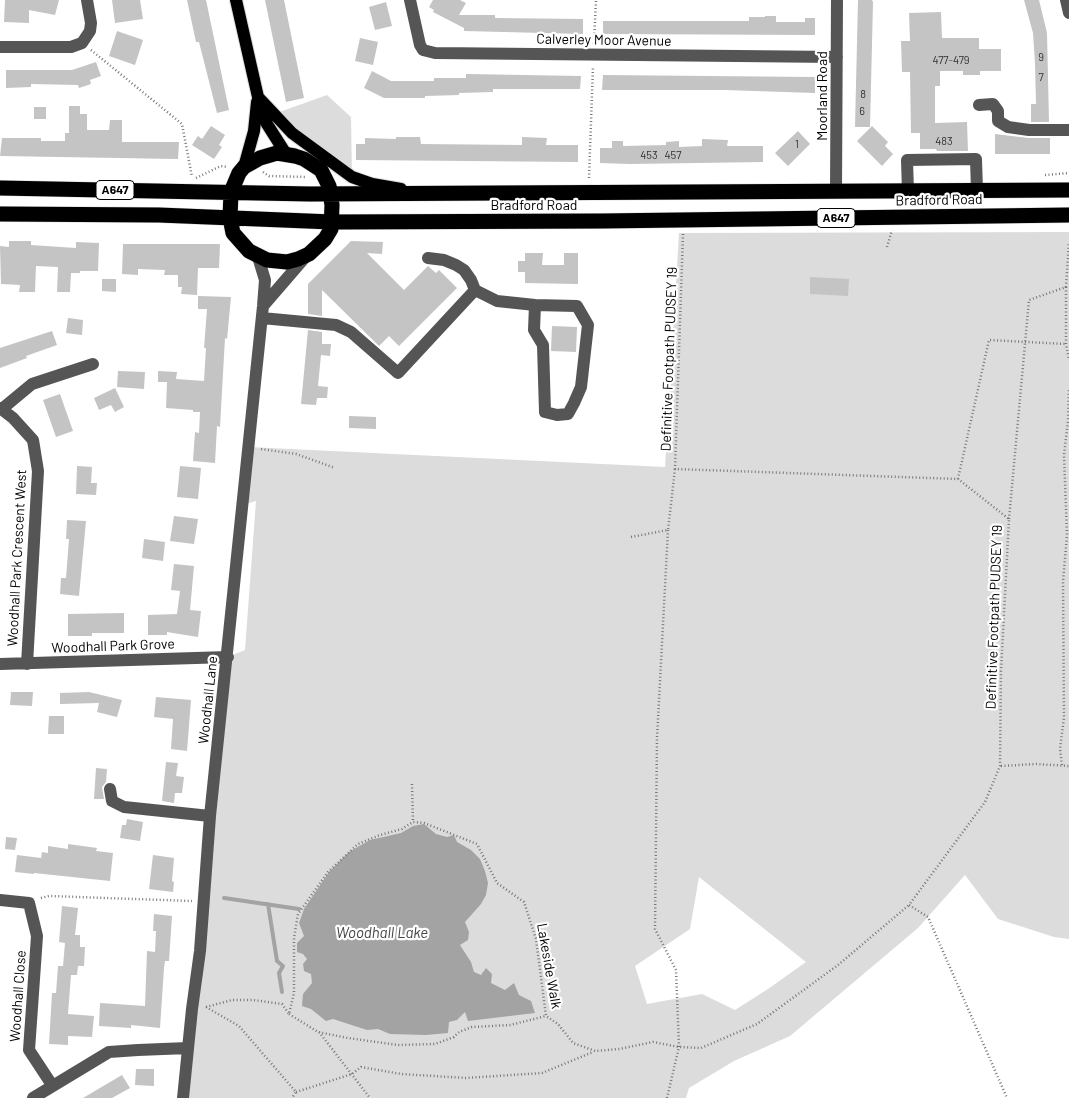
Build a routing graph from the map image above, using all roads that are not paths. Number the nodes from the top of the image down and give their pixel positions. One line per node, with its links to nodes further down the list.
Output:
1 (87, 0): 7 (street)
2 (236, 0): 9 (main road)
3 (410, 0): 8 (street, Calverley Moor Avenue)
4 (837, 0): 8 (street, Moorland Road)
5 (1066, 0): 6 (street)
6 (1069, 13)
7 (0, 47)
8 (837, 57): 17 (street, Moorland Road)
9 (258, 97): 12 (main road); 13 (main road); 20 (main road)
10 (980, 105): 11 (street)
11 (1069, 130)
12 (286, 154): 13 (highway); 21 (highway)
13 (244, 167): 16 (highway)
14 (0, 188): 16 (highway, Bradford Road / A647)
15 (1069, 190): 19 (highway, Bradford Road / A647)
16 (230, 192): 21 (highway, Bradford Road / A647); 24 (highway)
17 (836, 192): 18 (highway, Bradford Road / A647); 20 (highway, Bradford Road / A647)
18 (908, 192): 19 (highway, Bradford Road / A647); 19 (street)
19 (977, 192)
20 (421, 193): 21 (highway, Bradford Road / A647)
21 (331, 194): 25 (highway)
22 (0, 214): 24 (highway, Bradford Road / A647)
23 (1069, 215): 25 (highway, Bradford Road / A647)
24 (230, 218): 25 (highway, Bradford Road / A647); 27 (highway)
25 (332, 222): 26 (highway)
26 (309, 254): 27 (highway); 31 (street)
27 (258, 257): 31 (street, Woodhall Lane)
28 (428, 258): 29 (street)
29 (475, 290): 30 (street); 31 (street)
30 (535, 305): 30 (street)
31 (263, 312): 34 (street, Woodhall Lane)
32 (93, 364): 33 (street)
33 (1, 409): 36 (street, Woodhall Park Crescent West)
34 (228, 657): 36 (street, Woodhall Park Grove); 38 (street, Woodhall Lane)
35 (0, 664): 36 (street, Woodhall Park Grove)
36 (27, 664)
37 (110, 789): 38 (street)
38 (210, 816): 40 (street, Woodhall Lane)
39 (0, 900): 41 (street, Woodhall Close)
40 (188, 1048): 41 (street); 43 (street, Woodhall Lane)
41 (52, 1085): 42 (street)
42 (32, 1098)
43 (183, 1098)

